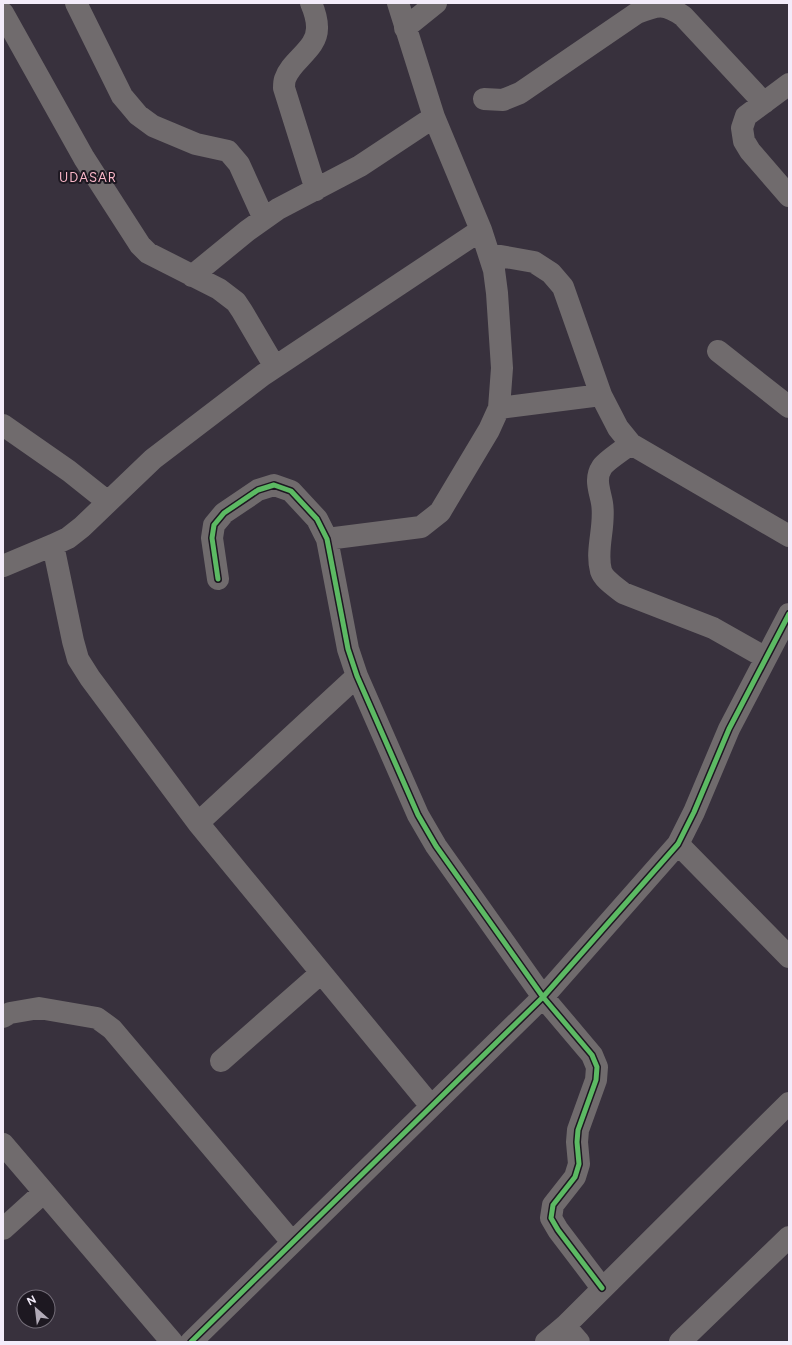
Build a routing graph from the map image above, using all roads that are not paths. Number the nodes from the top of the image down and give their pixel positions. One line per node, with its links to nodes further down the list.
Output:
1 (76, 3): 14 (street)
2 (311, 3): 12 (street)
3 (398, 3): 7 (street)
4 (436, 3): 7 (street)
5 (653, 5): 9 (street); 10 (street)
6 (3, 13): 17 (street)
7 (405, 28): 11 (street)
8 (789, 84): 10 (street)
9 (484, 99)
10 (764, 103): 13 (street)
11 (434, 117): 12 (street); 15 (street)
12 (316, 190): 14 (street)
13 (789, 196)
14 (264, 219): 17 (street)
15 (481, 230): 16 (street); 19 (street)
16 (490, 254): 20 (street); 21 (street)
17 (192, 276): 19 (street)
18 (718, 351): 22 (street)
19 (275, 367): 25 (street)
20 (601, 395): 21 (street); 24 (street)
21 (499, 408): 27 (street)
22 (789, 408)
23 (3, 424): 25 (street)
24 (631, 444): 26 (street); 32 (street)
25 (108, 502): 28 (street)
26 (789, 536)
27 (327, 539): 30 (street); 33 (street)
28 (53, 545): 29 (street); 34 (street)
29 (3, 566)
30 (218, 579)
31 (789, 614): 32 (street)
32 (766, 658): 35 (street)
33 (357, 676): 34 (street); 38 (street)
34 (198, 823): 37 (street)
35 (678, 844): 36 (street); 38 (street)
36 (789, 957)
37 (321, 973): 40 (street); 42 (street)
38 (543, 997): 42 (street); 48 (street)
39 (3, 1017): 47 (street)
40 (220, 1061)
41 (789, 1103): 48 (street)
42 (431, 1106): 47 (street)
43 (3, 1144): 44 (street)
44 (44, 1192): 45 (street); 50 (street)
45 (3, 1229)
46 (789, 1237): 54 (street)
47 (292, 1242): 51 (street)
48 (602, 1288): 49 (street)
49 (565, 1326): 52 (street); 53 (street)
50 (172, 1342)
51 (191, 1342)
52 (546, 1342)
53 (579, 1342)
54 (680, 1342)

